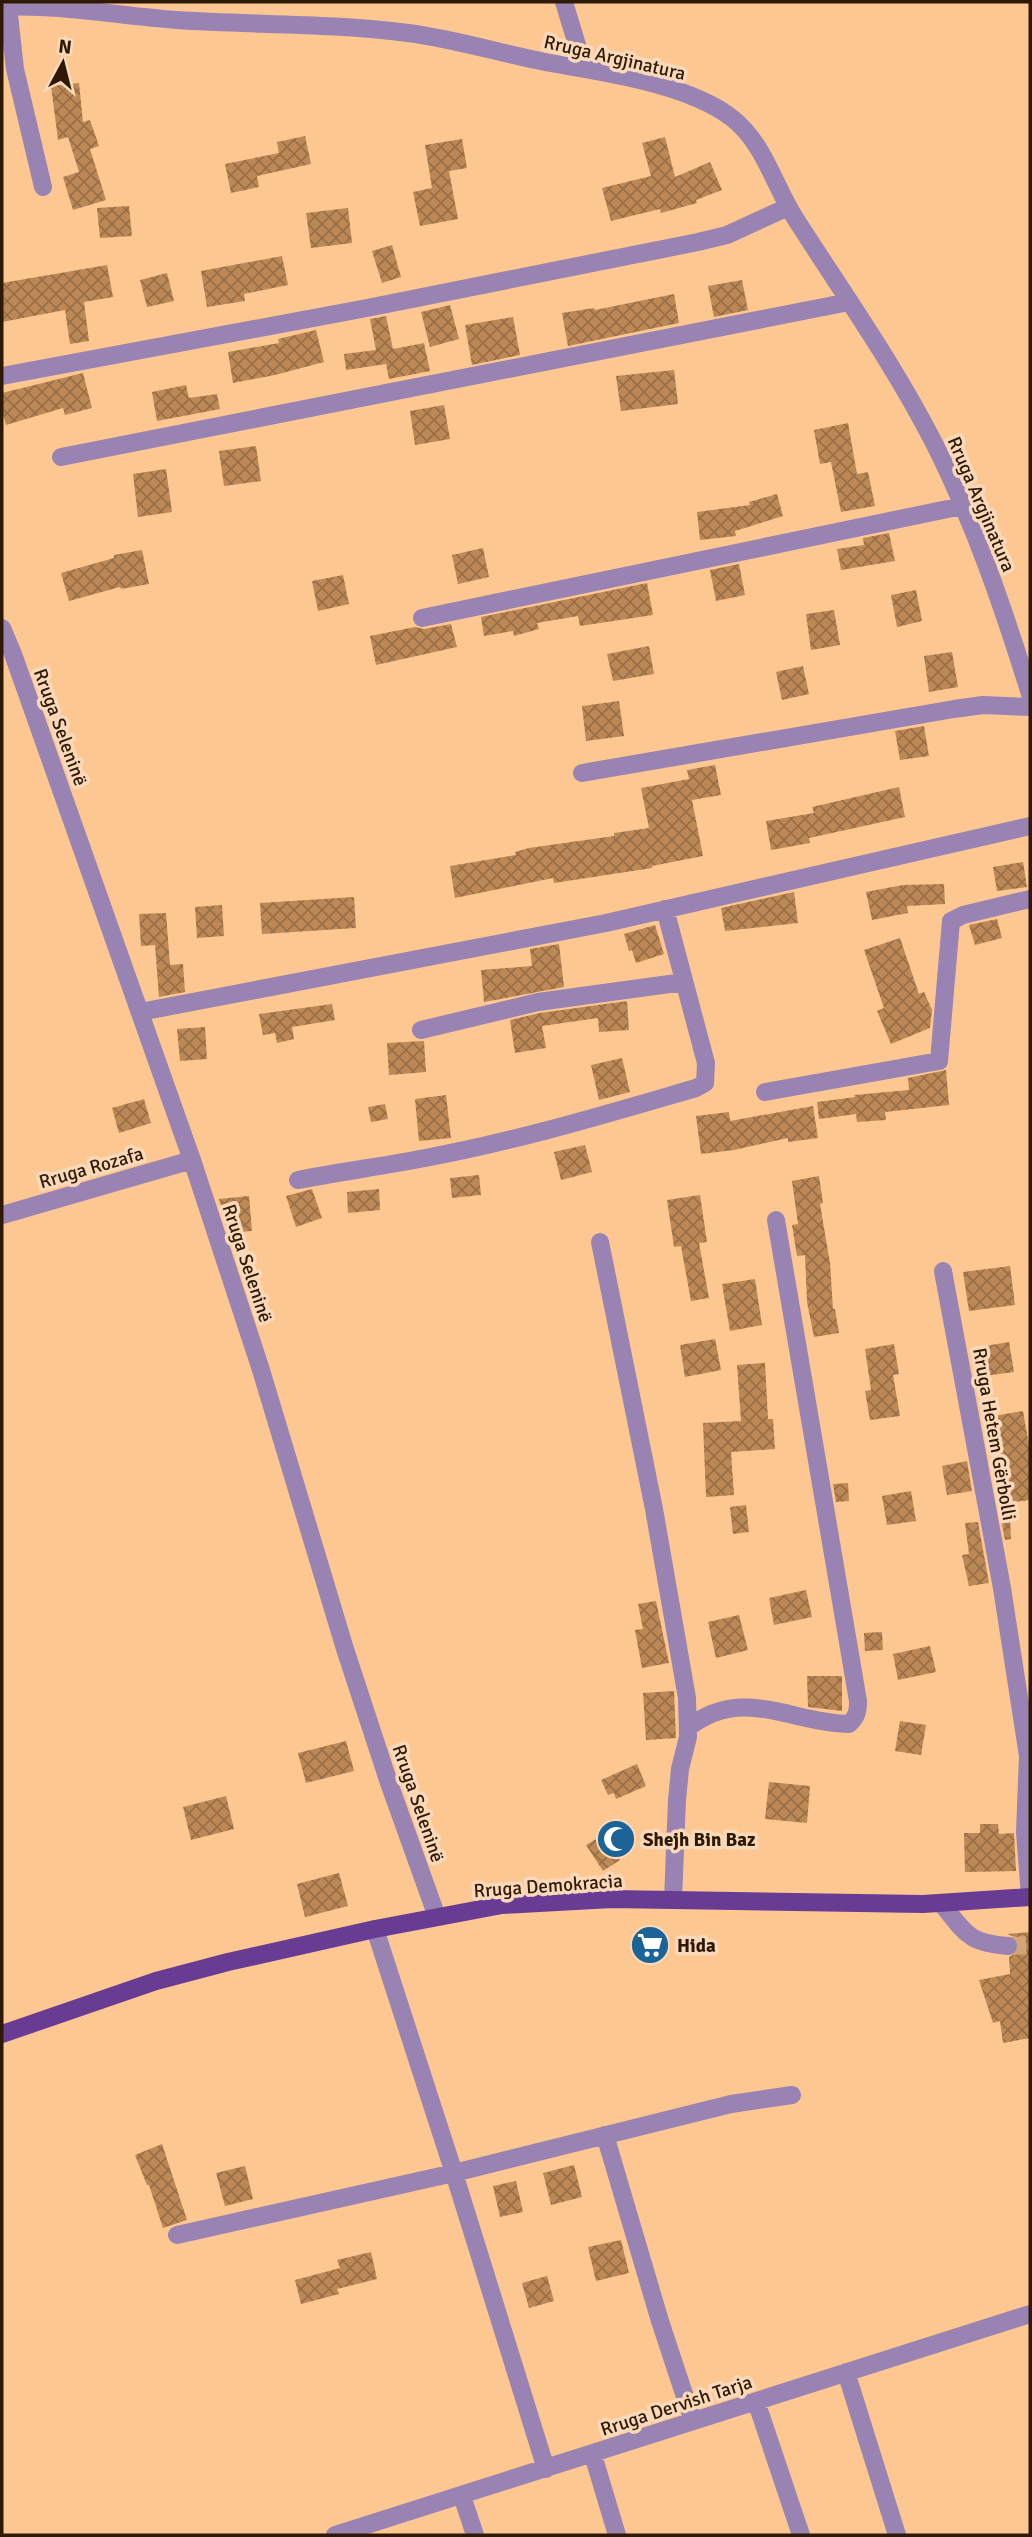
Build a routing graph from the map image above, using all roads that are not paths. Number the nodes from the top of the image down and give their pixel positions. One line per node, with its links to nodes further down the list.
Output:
1 (564, 2): 3 (street)
2 (5, 6): 3 (street, Rruga Argjinatura); 4 (street)
3 (584, 68): 5 (street, Rruga Argjinatura)
4 (43, 187)
5 (788, 207): 6 (street, Rruga Argjinatura); 7 (street)
6 (849, 302): 8 (street); 9 (street, Rruga Argjinatura)
7 (2, 376)
8 (61, 457)
9 (962, 506): 10 (street); 12 (street, Rruga Argjinatura)
10 (422, 618)
11 (2, 628): 19 (street, Rruga Seleninë)
12 (1030, 694)
13 (1030, 707): 14 (street)
14 (582, 773)
15 (1030, 826): 17 (street)
16 (1030, 899): 21 (street)
17 (665, 909): 18 (street); 19 (street)
18 (684, 982): 20 (street); 23 (street)
19 (140, 1012): 22 (street, Rruga Seleninë)
20 (421, 1030)
21 (765, 1092)
22 (192, 1160): 24 (street, Rruga Rozafa); 32 (street, Rruga Seleninë)
23 (298, 1180)
24 (2, 1215)
25 (776, 1220): 28 (street)
26 (600, 1242): 28 (street)
27 (943, 1271): 29 (street, Rruga Hetem Gërbolli)
28 (688, 1728): 30 (street)
29 (1030, 1896): 31 (main road, Rruga Demokracia)
30 (673, 1900): 31 (main road, Rruga Demokracia); 32 (main road, Rruga Demokracia)
31 (941, 1903): 34 (street)
32 (437, 1917): 33 (main road, Rruga Demokracia)
33 (375, 1930): 35 (main road, Rruga Demokracia); 38 (street)
34 (1008, 1946)
35 (2, 2034)
36 (792, 2095): 37 (street)
37 (605, 2135): 38 (street); 43 (street)
38 (454, 2173): 39 (street); 45 (street)
39 (177, 2235)
40 (1030, 2314): 41 (street, Rruga Dervish Tarja)
41 (846, 2372): 42 (street, Rruga Dervish Tarja); 51 (street)
42 (756, 2401): 43 (street, Rruga Dervish Tarja); 50 (street)
43 (693, 2421): 44 (street, Rruga Dervish Tarja)
44 (593, 2455): 45 (street, Rruga Dervish Tarja); 49 (street)
45 (546, 2469): 46 (street, Rruga Dervish Tarja)
46 (462, 2496): 47 (street, Rruga Dervish Tarja); 48 (street)
47 (335, 2535)
48 (475, 2535)
49 (617, 2535)
50 (801, 2535)
51 (897, 2535)

